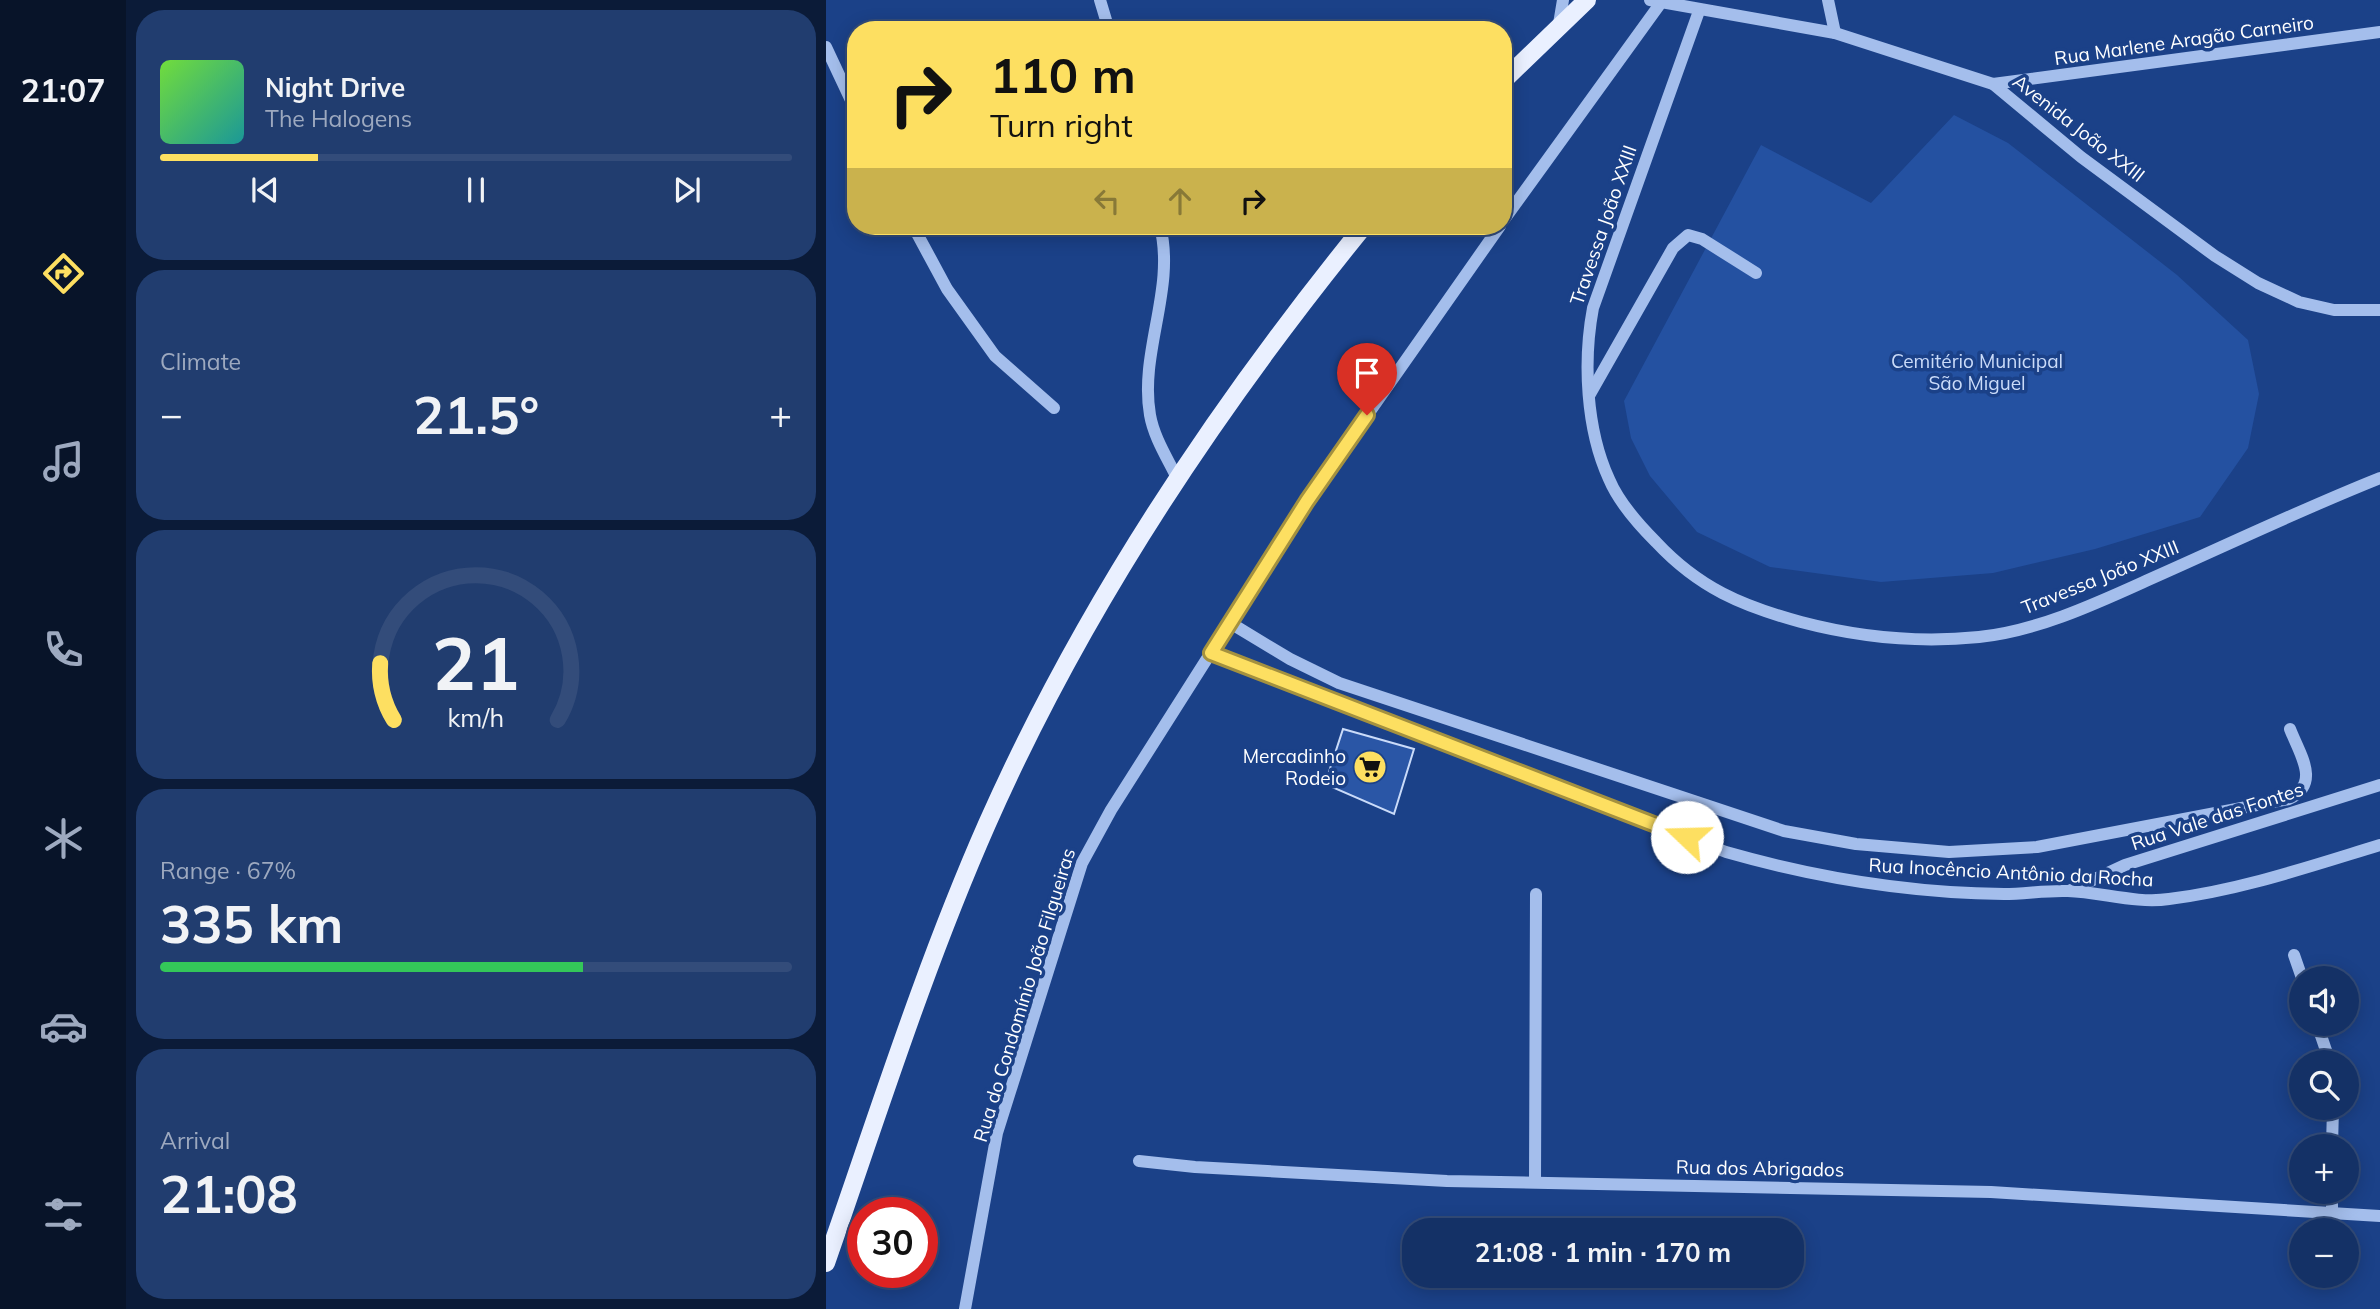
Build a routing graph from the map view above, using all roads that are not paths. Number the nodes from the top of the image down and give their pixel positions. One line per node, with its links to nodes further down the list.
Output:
1 (1100, 0): 7 (street)
2 (1563, 0): 8 (street)
3 (1587, 0): 8 (main road)
4 (1828, 0): 10 (street)
5 (1655, 2): 6 (street, Avenida João XXIII); 15 (street)
6 (1699, 11): 10 (street, Avenida João XXIII); 22 (street, Travessa João XXIII)
7 (1106, 21)
8 (1559, 24): 12 (main road)
9 (2380, 32): 13 (street, Rua Marlene Aragão Carneiro)
10 (1835, 33): 13 (street, Avenida João XXIII)
11 (826, 47): 14 (street)
12 (1512, 72)
13 (1993, 84): 21 (street, Avenida João XXIII)
14 (847, 92)
15 (1512, 208)
16 (918, 235): 23 (street)
17 (1161, 235): 25 (street)
18 (1357, 235): 25 (main road)
19 (1494, 235): 26 (street, Rua do Condomínio João Filgueiras)
20 (1756, 273): 22 (street)
21 (2380, 310)
22 (1590, 394): 24 (street, Travessa João XXIII)
23 (1054, 408)
24 (2380, 478)
25 (1178, 480): 40 (main road)
26 (1231, 624): 27 (street, Rua do Condomínio João Filgueiras); 28 (street)
27 (1211, 653): 31 (street, Rua Inocêncio Antônio da Rocha); 41 (street, Rua do Condomínio João Filgueiras)
28 (2290, 729)
29 (2380, 785): 31 (street, Rua Vale das Fontes)
30 (2380, 845): 31 (street, Rua Inocêncio Antônio da Rocha)
31 (2068, 891)
32 (1536, 894): 36 (street)
33 (2294, 955): 34 (street)
34 (2298, 966)
35 (1139, 1161): 36 (street, Rua dos Abrigados)
36 (1535, 1182): 38 (street, Rua dos Abrigados)
37 (2332, 1204): 38 (street)
38 (2332, 1213): 39 (street, Rua dos Abrigados)
39 (2380, 1216)
40 (826, 1263)
41 (965, 1309)

